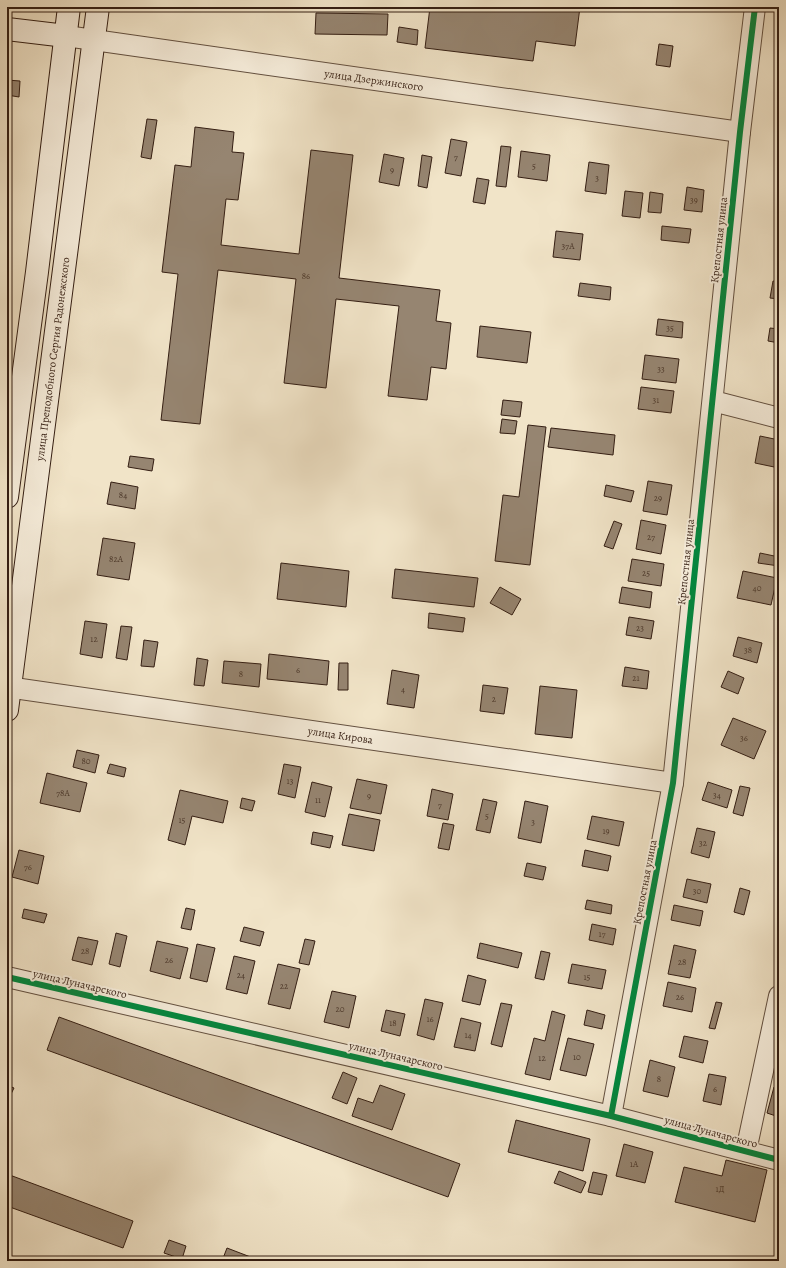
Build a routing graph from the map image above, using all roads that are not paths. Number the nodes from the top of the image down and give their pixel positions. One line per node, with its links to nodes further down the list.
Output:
1 (69, 7): 5 (street)
2 (98, 7): 6 (street, улица Преподобного Сергия Радонежского)
3 (754, 7): 7 (street, Крепостная улица)
4 (7, 29): 5 (street, улица Дзержинского)
5 (66, 36): 6 (street, улица Дзержинского); 10 (street)
6 (94, 40): 7 (street, улица Дзержинского); 11 (street, улица Преподобного Сергия Радонежского)
7 (740, 132): 8 (street, Крепостная улица)
8 (713, 400): 9 (street); 13 (street, Крепостная улица)
9 (779, 418)
10 (7, 497)
11 (8, 687): 12 (street, улица Преподобного Сергия Радонежского); 13 (street, улица Кирова)
12 (7, 710)
13 (673, 783): 16 (street, Крепостная улица)
14 (7, 977): 16 (street, улица Луначарского)
15 (779, 996): 17 (street)
16 (611, 1116): 17 (street, улица Луначарского)
17 (746, 1151): 18 (street, улица Луначарского)
18 (779, 1160)

